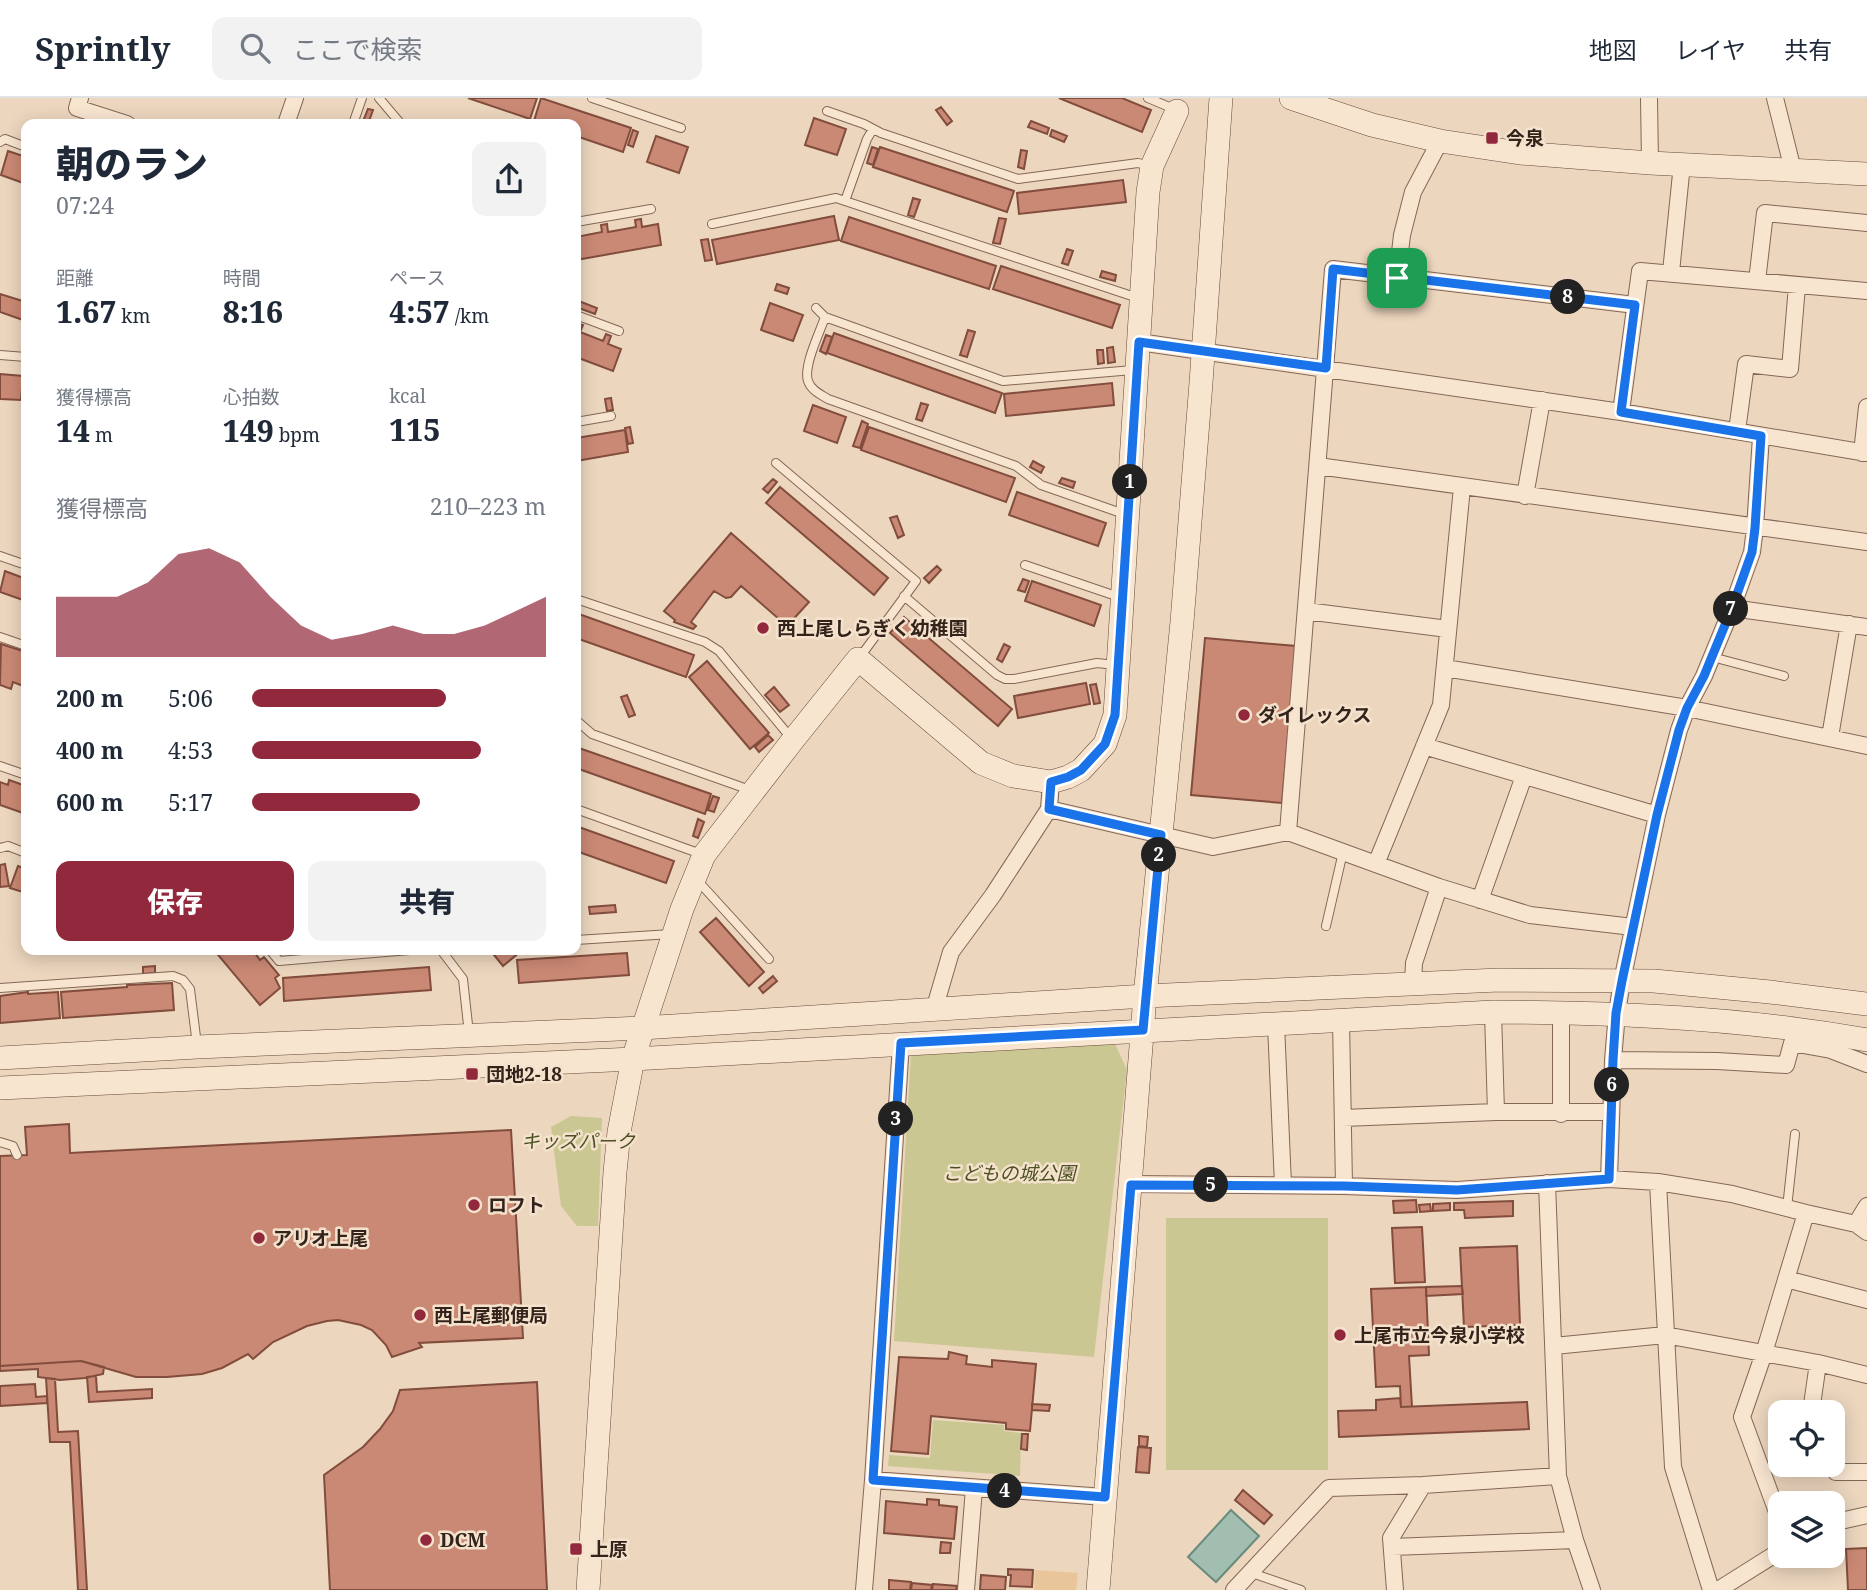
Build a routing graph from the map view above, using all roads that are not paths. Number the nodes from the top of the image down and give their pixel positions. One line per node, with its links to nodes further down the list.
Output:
1 (80, 98): 13 (street)
2 (295, 98): 14 (street)
3 (362, 98): 15 (lane)
4 (379, 98): 16 (lane)
5 (593, 98): 17 (lane)
6 (1148, 98): 12 (lane)
7 (1221, 98): 44 (street)
8 (1649, 98): 22 (street)
9 (1775, 98): 25 (street)
10 (1303, 100): 19 (street)
11 (827, 111): 18 (lane)
12 (1177, 111): 24 (street)
13 (112, 119)
14 (288, 119)
15 (355, 119)
16 (397, 119)
17 (681, 128)
18 (873, 129): 24 (lane); 27 (lane)
19 (1440, 141): 22 (street); 33 (street)
20 (0, 142): 21 (lane)
21 (21, 145)
22 (1650, 163): 23 (street)
23 (1682, 164): 25 (street); 32 (street)
24 (1152, 166): 37 (street)
25 (1793, 170): 26 (street)
26 (1867, 174)
27 (845, 201): 31 (lane); 37 (lane)
28 (651, 209): 29 (lane)
29 (581, 221)
30 (1867, 223): 34 (street)
31 (712, 224)
32 (1671, 272): 34 (street); 38 (street)
33 (1397, 278): 38 (street); 47 (street)
34 (1757, 281): 35 (street)
35 (1797, 286): 36 (street); 54 (street)
36 (1867, 291)
37 (1141, 299): 43 (street)
38 (1635, 305): 51 (street)
39 (816, 308): 41 (lane)
40 (581, 317): 42 (lane)
41 (825, 317): 48 (lane); 61 (lane)
42 (619, 331)
43 (1139, 342): 44 (street); 48 (street)
44 (1203, 352): 47 (street); 97 (street)
45 (0, 355): 46 (lane)
46 (21, 357)
47 (1326, 368): 49 (street); 58 (street)
48 (1137, 370): 61 (street)
49 (1542, 400): 51 (street); 60 (street)
50 (1867, 407): 56 (street)
51 (1621, 412): 54 (street)
52 (611, 416): 53 (lane)
53 (581, 421)
54 (1737, 431): 55 (street)
55 (1761, 436): 56 (street); 62 (street)
56 (1864, 453)
57 (776, 463): 67 (lane)
58 (1318, 466): 59 (street); 71 (street)
59 (1462, 487): 60 (street); 74 (street)
60 (1525, 496): 62 (street)
61 (1128, 516): 68 (street)
62 (1755, 528): 63 (street); 70 (street)
63 (1867, 542)
64 (0, 556): 65 (lane)
65 (21, 563)
66 (1025, 565): 68 (lane)
67 (904, 597): 78 (lane); 79 (lane)
68 (1122, 598): 79 (street)
69 (581, 601): 85 (lane)
70 (1732, 608): 72 (street); 77 (street)
71 (1306, 611): 74 (street); 96 (street)
72 (1849, 624): 73 (street); 84 (street)
73 (1867, 626)
74 (1448, 629): 80 (street)
75 (0, 637): 76 (lane)
76 (21, 644)
77 (1712, 657): 81 (lane); 82 (street)
78 (858, 659): 85 (street); 91 (street)
79 (1119, 665): 91 (street)
80 (1444, 668): 82 (street); 87 (street)
81 (1784, 676)
82 (1687, 708): 84 (street); 95 (street)
83 (581, 726): 92 (lane)
84 (1830, 737): 86 (street)
85 (793, 740): 92 (street)
86 (1867, 746)
87 (1424, 747): 90 (street); 102 (street)
88 (0, 766): 89 (lane)
89 (21, 773)
90 (1524, 776): 95 (street); 105 (street)
91 (1051, 782): 93 (street)
92 (753, 791): 101 (street)
93 (1049, 809): 97 (street); 119 (street)
94 (581, 811): 101 (lane)
95 (1657, 815): 107 (street)
96 (1287, 832): 97 (street); 100 (street)
97 (1161, 835): 117 (street)
98 (0, 848): 99 (lane)
99 (21, 851)
100 (1343, 852): 102 (street); 106 (lane)
101 (704, 855): 103 (street)
102 (1376, 864): 104 (street)
103 (695, 877): 108 (street); 113 (lane)
104 (1439, 887): 105 (street); 115 (street)
105 (1480, 900): 107 (street)
106 (1326, 926)
107 (1633, 927): 114 (street)
108 (674, 933): 109 (lane); 125 (street)
109 (581, 940)
110 (274, 955): 111 (lane)
111 (350, 955)
112 (445, 955): 127 (lane)
113 (769, 959)
114 (1622, 981): 115 (street); 118 (street); 122 (street)
115 (1413, 984): 117 (street)
116 (0, 988): 130 (lane)
117 (1145, 996): 119 (street); 126 (street)
118 (1867, 1004)
119 (934, 1010): 125 (street)
120 (1493, 1012): 121 (street); 123 (street); 136 (street)
121 (1561, 1012): 122 (street); 138 (street)
122 (1616, 1013): 128 (street); 133 (street)
123 (1341, 1020): 124 (street); 139 (street)
124 (1276, 1024): 126 (street); 147 (street)
125 (642, 1027): 127 (street); 132 (street)
126 (1143, 1030): 129 (street); 146 (street)
127 (469, 1035): 130 (street)
128 (1867, 1040)
129 (901, 1043): 132 (street); 165 (street)
130 (197, 1047): 131 (street)
131 (0, 1058)
132 (633, 1059): 135 (street); 176 (street)
133 (1613, 1060): 134 (street); 137 (street)
134 (1867, 1064)
135 (0, 1088)
136 (1496, 1112): 138 (street); 139 (street)
137 (1611, 1112): 138 (street); 143 (street)
138 (1561, 1114)
139 (1343, 1118): 148 (street)
140 (1795, 1134): 150 (lane)
141 (0, 1142): 142 (lane)
142 (17, 1155)
143 (1609, 1179): 144 (street); 145 (street)
144 (1547, 1182): 148 (street); 157 (street)
145 (1658, 1182): 150 (street); 156 (street)
146 (1131, 1185): 147 (street); 169 (street)
147 (1283, 1185): 148 (street)
148 (1344, 1186)
149 (1867, 1206): 152 (street)
150 (1787, 1208): 151 (street)
151 (1806, 1213): 152 (street); 153 (street)
152 (1862, 1228)
153 (1786, 1279): 155 (street); 158 (street)
154 (1865, 1281): 155 (street)
155 (1864, 1299)
156 (1665, 1335): 157 (street); 158 (street); 184 (street)
157 (1554, 1346): 164 (street)
158 (1764, 1353): 159 (street); 168 (street)
159 (1818, 1363): 160 (street); 161 (street)
160 (1867, 1375)
161 (1813, 1400)
162 (1845, 1472): 163 (street)
163 (1867, 1472)
164 (1558, 1476): 166 (street); 172 (street)
165 (873, 1480): 167 (street); 177 (street)
166 (1423, 1485): 173 (street); 175 (street)
167 (974, 1488): 169 (street); 178 (street)
168 (1769, 1491)
169 (1105, 1497): 179 (street)
170 (1867, 1515): 171 (street)
171 (1845, 1520)
172 (1575, 1540): 173 (street); 183 (street)
173 (1392, 1547): 182 (street)
174 (1768, 1558): 185 (street)
175 (1249, 1572): 180 (street); 181 (lane)
176 (588, 1590)
177 (864, 1590)
178 (966, 1590)
179 (1098, 1590)
180 (1234, 1590)
181 (1301, 1590)
182 (1395, 1590)
183 (1592, 1590)
184 (1711, 1590)
185 (1717, 1590)

